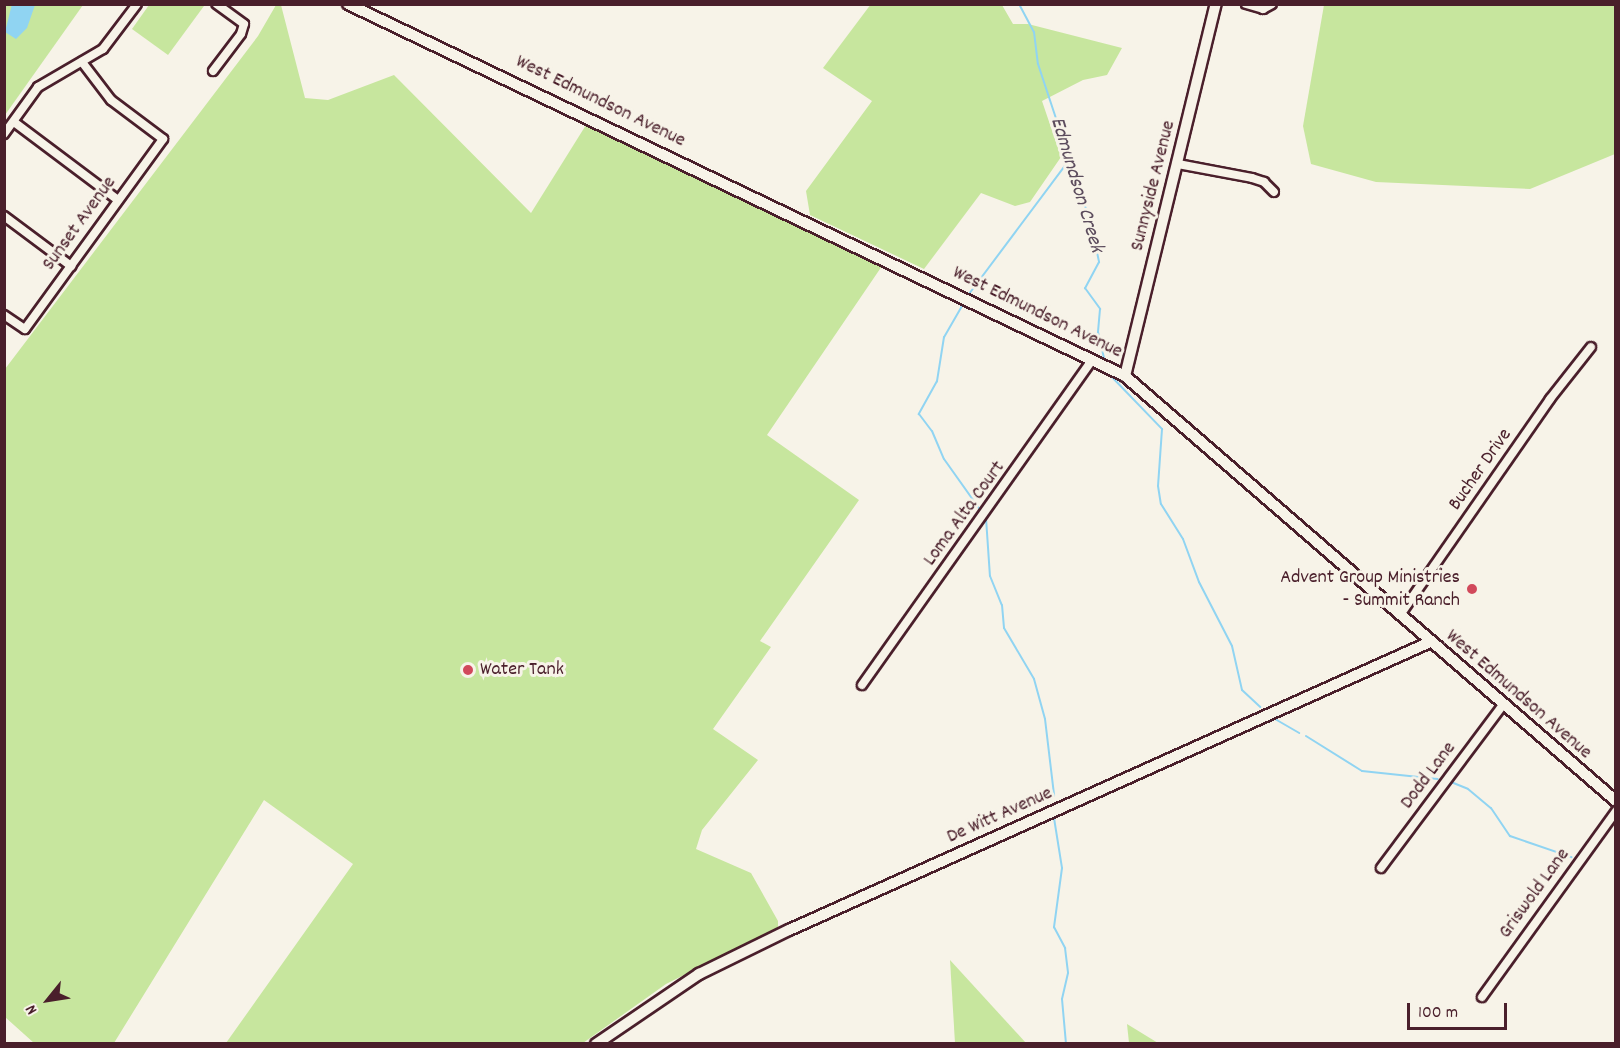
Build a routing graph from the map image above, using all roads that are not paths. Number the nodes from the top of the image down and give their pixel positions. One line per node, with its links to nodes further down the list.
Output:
1 (137, 4): 7 (street)
2 (216, 4): 8 (street)
3 (348, 4): 18 (street, West Edmundson Avenue)
4 (1216, 4): 11 (street, Sunnyside Avenue)
5 (1246, 4): 6 (street)
6 (1272, 4)
7 (82, 62): 9 (street); 13 (street, Sunset Avenue)
8 (213, 71)
9 (14, 122): 10 (street); 13 (street)
10 (4, 134)
11 (1178, 164): 12 (street); 19 (street, Sunnyside Avenue)
12 (1274, 192)
13 (118, 200): 15 (street, Sunset Avenue)
14 (4, 216): 15 (street)
15 (71, 266): 16 (street, Sunset Avenue)
16 (4, 315)
17 (1591, 347): 20 (street, Bucher Drive)
18 (1092, 360): 19 (street, West Edmundson Avenue); 22 (street, Loma Alta Court)
19 (1125, 376): 20 (street, West Edmundson Avenue)
20 (1400, 615): 21 (street, West Edmundson Avenue)
21 (1430, 642): 23 (street, West Edmundson Avenue); 28 (street, De Witt Avenue)
22 (862, 685)
23 (1503, 705): 24 (street, West Edmundson Avenue); 26 (street, Dodd Lane)
24 (1616, 801)
25 (1616, 811): 27 (street, Griswold Lane)
26 (1382, 868)
27 (1482, 997)
28 (596, 1044)

